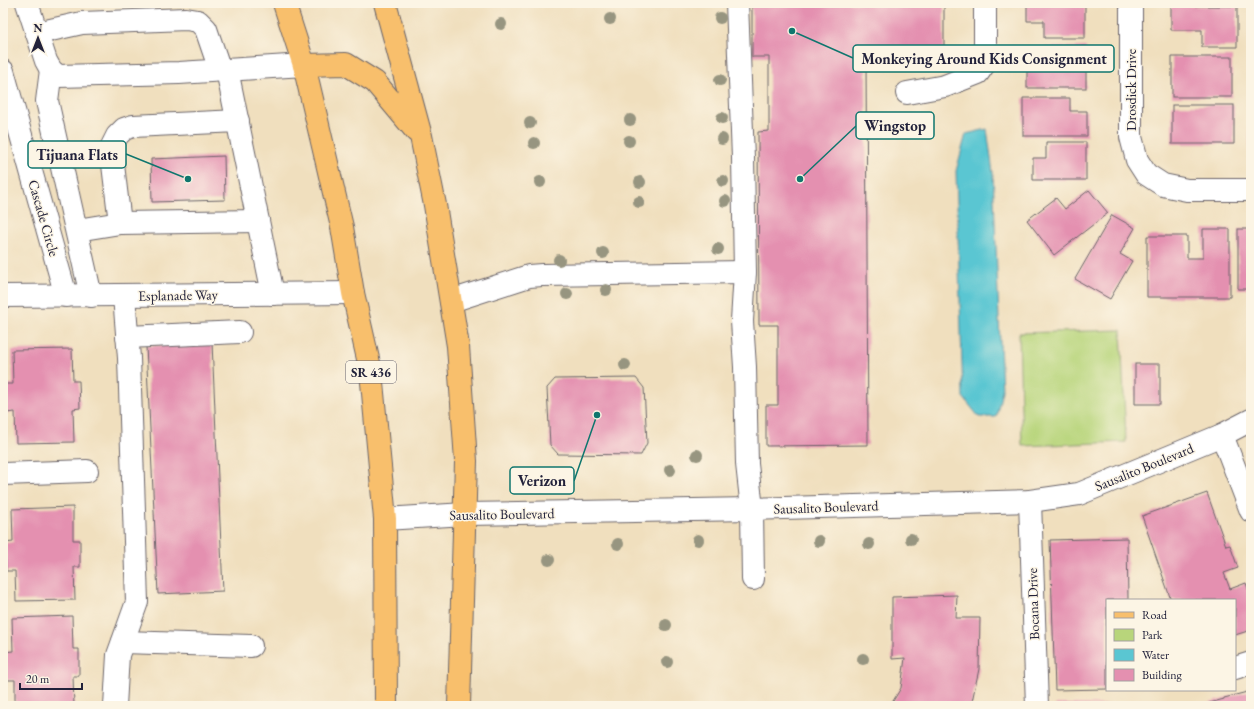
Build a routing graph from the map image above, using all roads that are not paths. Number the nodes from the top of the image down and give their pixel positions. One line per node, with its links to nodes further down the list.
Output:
1 (27, 3): 7 (street)
2 (284, 3): 8 (main road, SR 436)
3 (385, 3): 15 (main road)
4 (737, 3): 20 (street)
5 (985, 3): 12 (street)
6 (1131, 3): 16 (street, Drosdick Drive)
7 (37, 33): 9 (street); 10 (street)
8 (304, 65): 10 (street); 15 (main road); 21 (main road, SR 436)
9 (51, 70): 10 (street); 19 (street)
10 (224, 70): 14 (street)
11 (3, 71): 13 (street, Cascade Circle)
12 (907, 93)
13 (6, 96): 24 (street, Cascade Circle)
14 (238, 121): 17 (street); 18 (street)
15 (421, 136): 27 (main road)
16 (1251, 190)
17 (258, 222): 18 (street); 22 (street)
18 (120, 223): 19 (street)
19 (76, 230): 25 (street)
20 (744, 272): 27 (street); 35 (street)
21 (352, 293): 22 (street, Esplanade Way); 38 (main road, SR 436)
22 (273, 294): 26 (street, Esplanade Way)
23 (3, 296): 24 (street, Esplanade Way)
24 (66, 296): 25 (street, Esplanade Way)
25 (92, 296): 26 (street, Esplanade Way)
26 (124, 296): 29 (street)
27 (450, 301): 37 (main road)
28 (240, 332): 29 (street)
29 (127, 337): 40 (street)
30 (1251, 420): 31 (street, Sausalito Boulevard)
31 (1222, 435): 34 (street, Sausalito Boulevard); 36 (street)
32 (87, 471): 33 (street)
33 (3, 474)
34 (1030, 501): 35 (street, Sausalito Boulevard); 47 (street, Bocana Drive)
35 (752, 509): 37 (street, Sausalito Boulevard); 39 (street)
36 (1251, 511)
37 (465, 514): 38 (street, Sausalito Boulevard); 46 (main road)
38 (385, 519): 45 (main road, SR 436)
39 (753, 579)
40 (123, 642): 41 (street); 44 (street)
41 (251, 646)
42 (1251, 662): 43 (street)
43 (1236, 668)
44 (115, 706)
45 (386, 706)
46 (459, 706)
47 (1036, 706)

